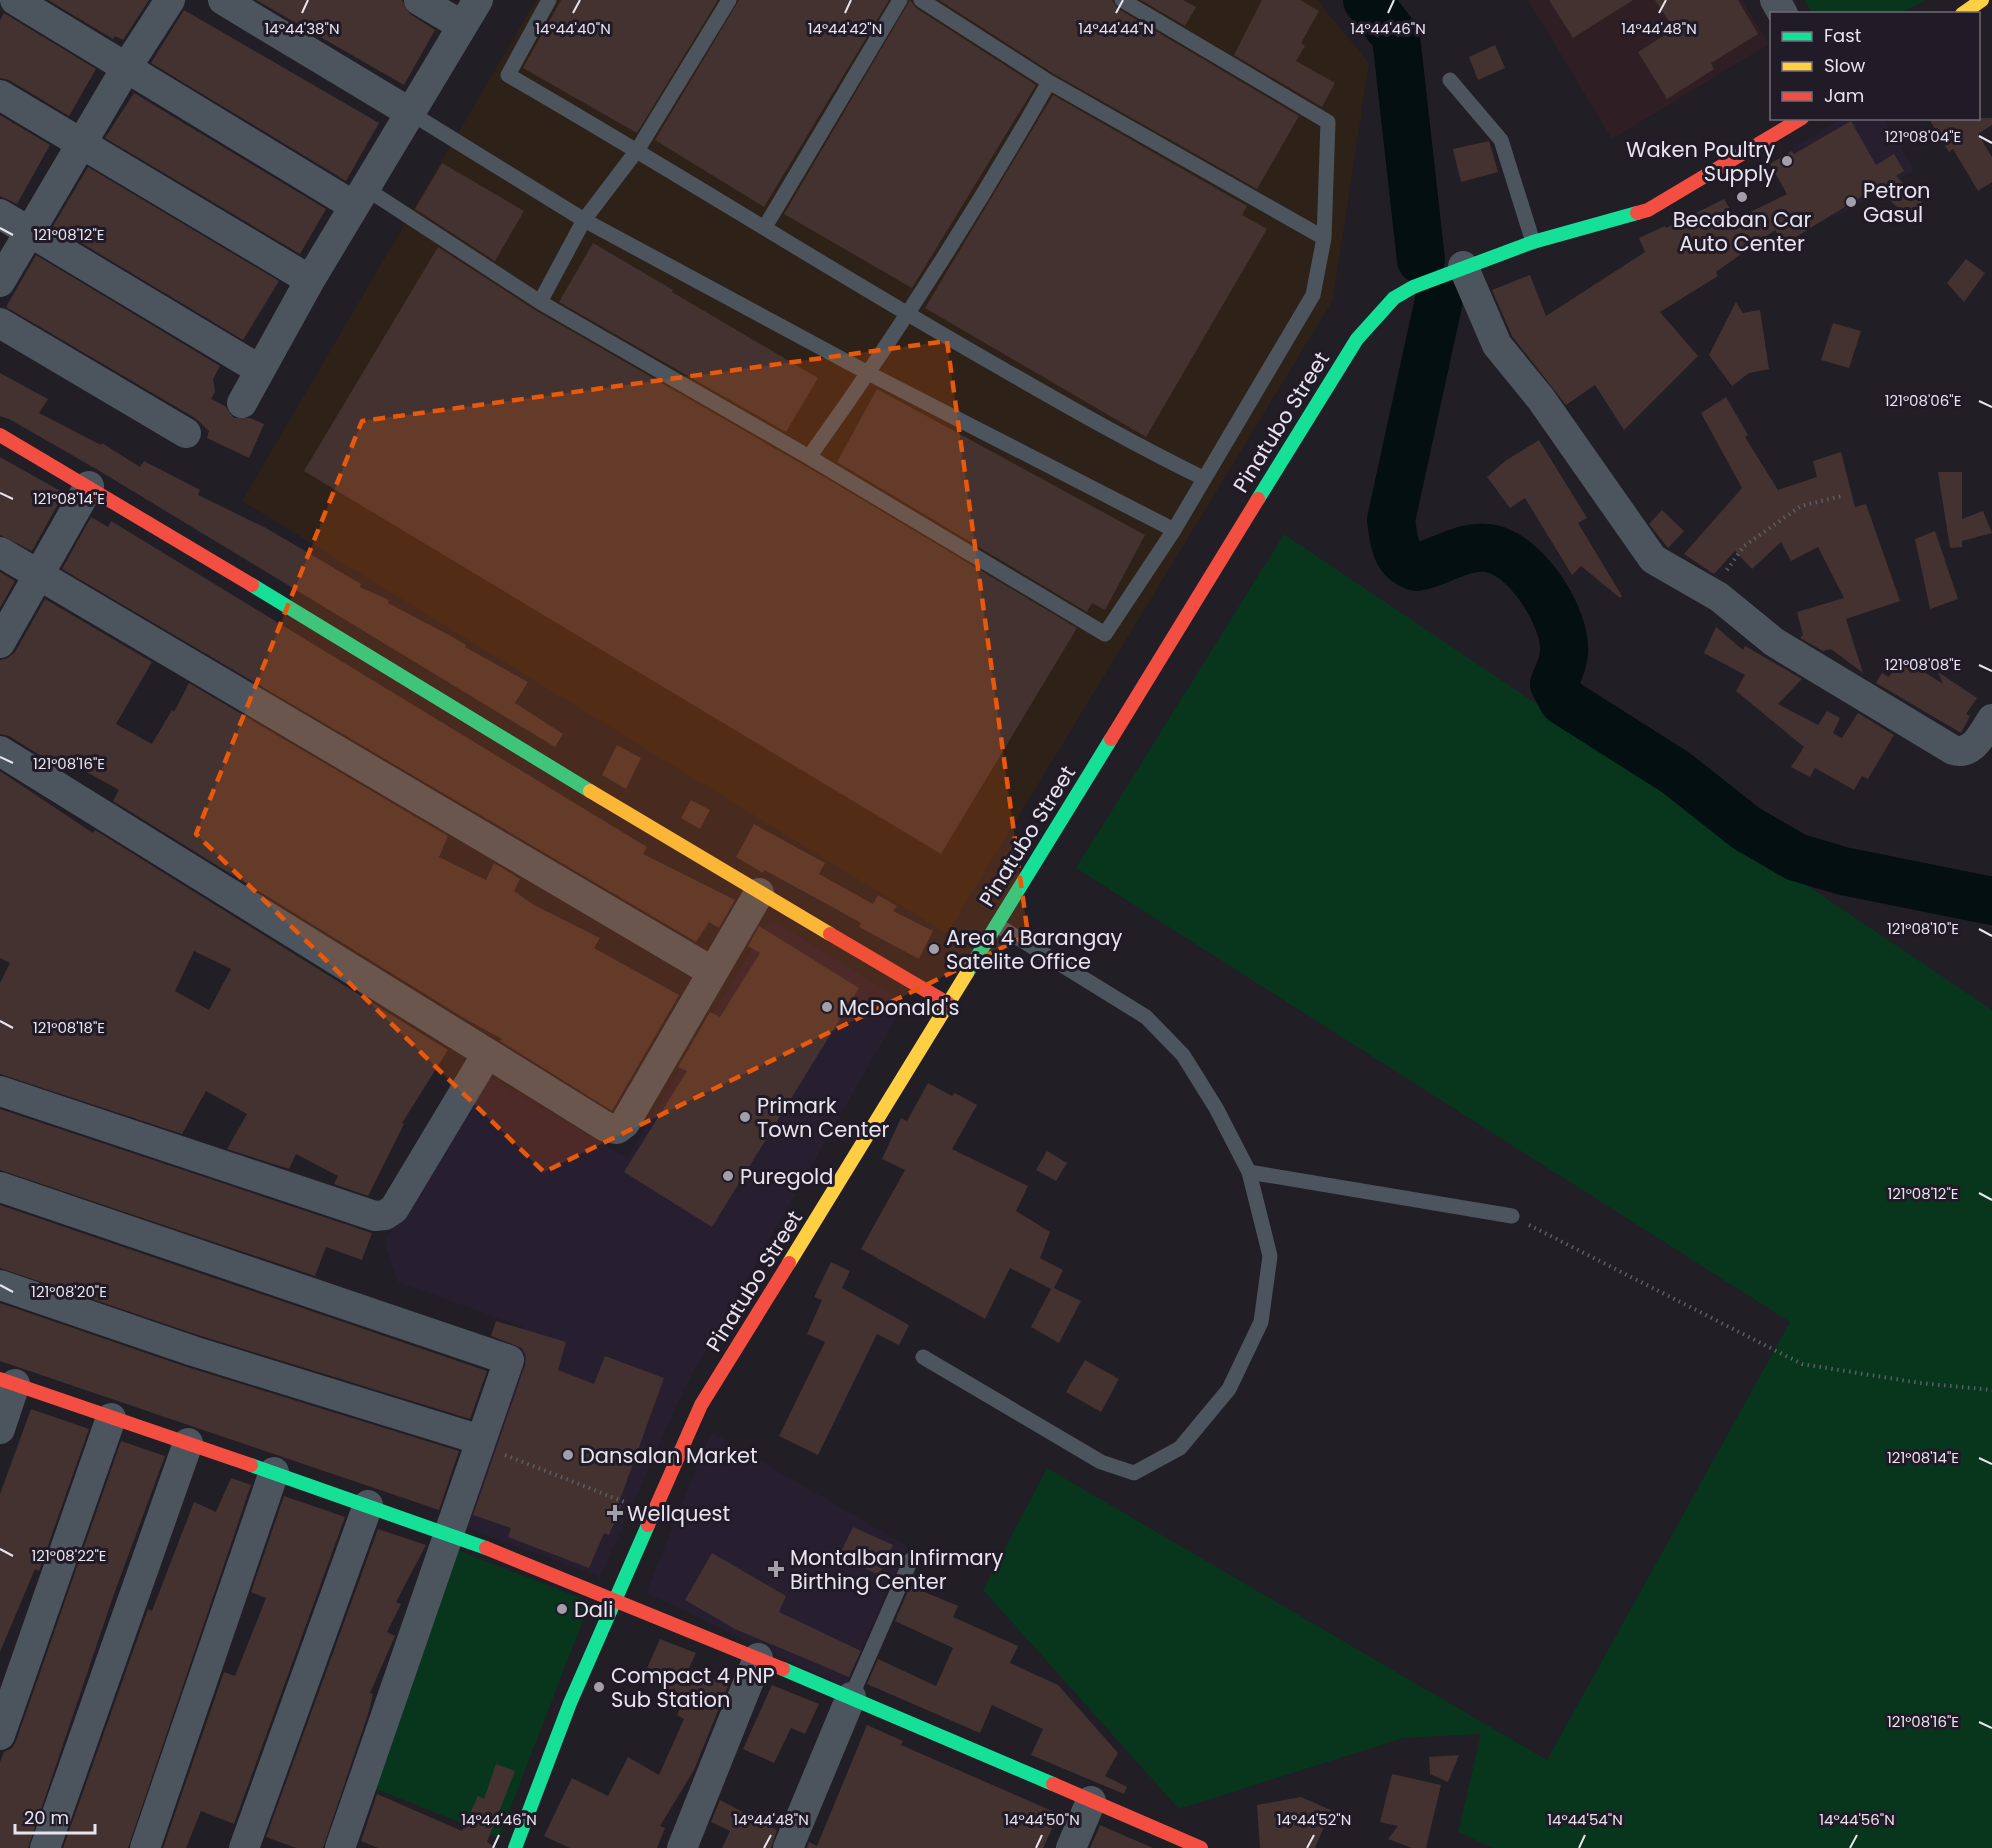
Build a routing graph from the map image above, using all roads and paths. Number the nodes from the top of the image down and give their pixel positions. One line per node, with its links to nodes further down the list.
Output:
1 (15, 0): 14 (street)
2 (170, 0): 14 (street)
3 (223, 0): 18 (street)
4 (419, 0): 13 (street)
5 (478, 0): 13 (street)
6 (549, 0): 21 (lane)
7 (729, 0): 21 (lane)
8 (900, 0): 25 (lane)
9 (921, 0): 16 (lane)
10 (1122, 0): 27 (lane)
11 (1982, 0): 12 (street)
12 (1965, 12)
13 (461, 25): 18 (street)
14 (126, 68): 20 (street); 22 (street)
15 (1450, 80): 28 (lane)
16 (1049, 82): 27 (lane); 33 (lane)
17 (0, 95): 20 (street)
18 (409, 112): 22 (street); 24 (lane)
19 (1799, 120): 28 (street, Pinatubo Street)
20 (81, 144): 26 (street); 30 (street)
21 (638, 149): 24 (lane); 25 (lane)
22 (359, 197): 30 (street); 32 (lane)
23 (0, 214): 26 (street)
24 (584, 220): 32 (lane); 36 (lane)
25 (765, 227): 33 (lane)
26 (29, 232): 31 (street); 35 (street)
27 (1324, 238): 41 (lane)
28 (1533, 242): 29 (street, Pinatubo Street)
29 (1463, 266): 47 (street); 52 (street, Pinatubo Street)
30 (310, 280): 35 (street)
31 (0, 282)
32 (540, 302): 40 (lane)
33 (907, 315): 36 (lane); 41 (lane)
34 (0, 323): 38 (street)
35 (260, 370): 37 (street)
36 (868, 373): 40 (lane); 44 (lane)
37 (242, 403)
38 (186, 433)
39 (0, 435): 42 (street)
40 (809, 456): 44 (lane)
41 (1203, 478): 44 (lane)
42 (89, 486): 46 (street); 51 (street)
43 (1842, 496): 47 (path)
44 (1174, 530)
45 (0, 552): 46 (street)
46 (38, 574): 48 (street); 53 (street)
47 (1710, 593): 49 (street)
48 (0, 643)
49 (1992, 719)
50 (0, 750): 55 (street)
51 (759, 893): 53 (street); 54 (street)
52 (997, 925): 54 (street, Pinatubo Street); 57 (lane)
53 (711, 971): 55 (street)
54 (949, 1004): 70 (street, Pinatubo Street)
55 (487, 1054): 56 (street)
56 (0, 1091)
57 (1249, 1172): 59 (lane); 61 (lane)
58 (0, 1187): 66 (street)
59 (1512, 1216): 63 (path)
60 (0, 1285): 66 (street)
61 (923, 1357)
62 (8, 1381): 64 (street); 65 (street)
63 (1992, 1390)
64 (111, 1418): 67 (street); 76 (street)
65 (0, 1429)
66 (480, 1442): 70 (path); 71 (street)
67 (188, 1443): 68 (street); 78 (street)
68 (274, 1472): 69 (street); 79 (street)
69 (368, 1505): 71 (street); 80 (street)
70 (653, 1513): 73 (street, Pinatubo Street)
71 (451, 1534): 73 (street); 81 (street)
72 (911, 1560): 75 (lane)
73 (614, 1599): 74 (street); 82 (street, Pinatubo Street)
74 (758, 1658): 75 (street); 83 (street)
75 (851, 1697): 77 (street); 84 (street)
76 (0, 1735)
77 (1091, 1802): 85 (street); 86 (street)
78 (45, 1848)
79 (145, 1848)
80 (244, 1848)
81 (340, 1848)
82 (516, 1848)
83 (682, 1848)
84 (788, 1848)
85 (1071, 1848)
86 (1200, 1848)

